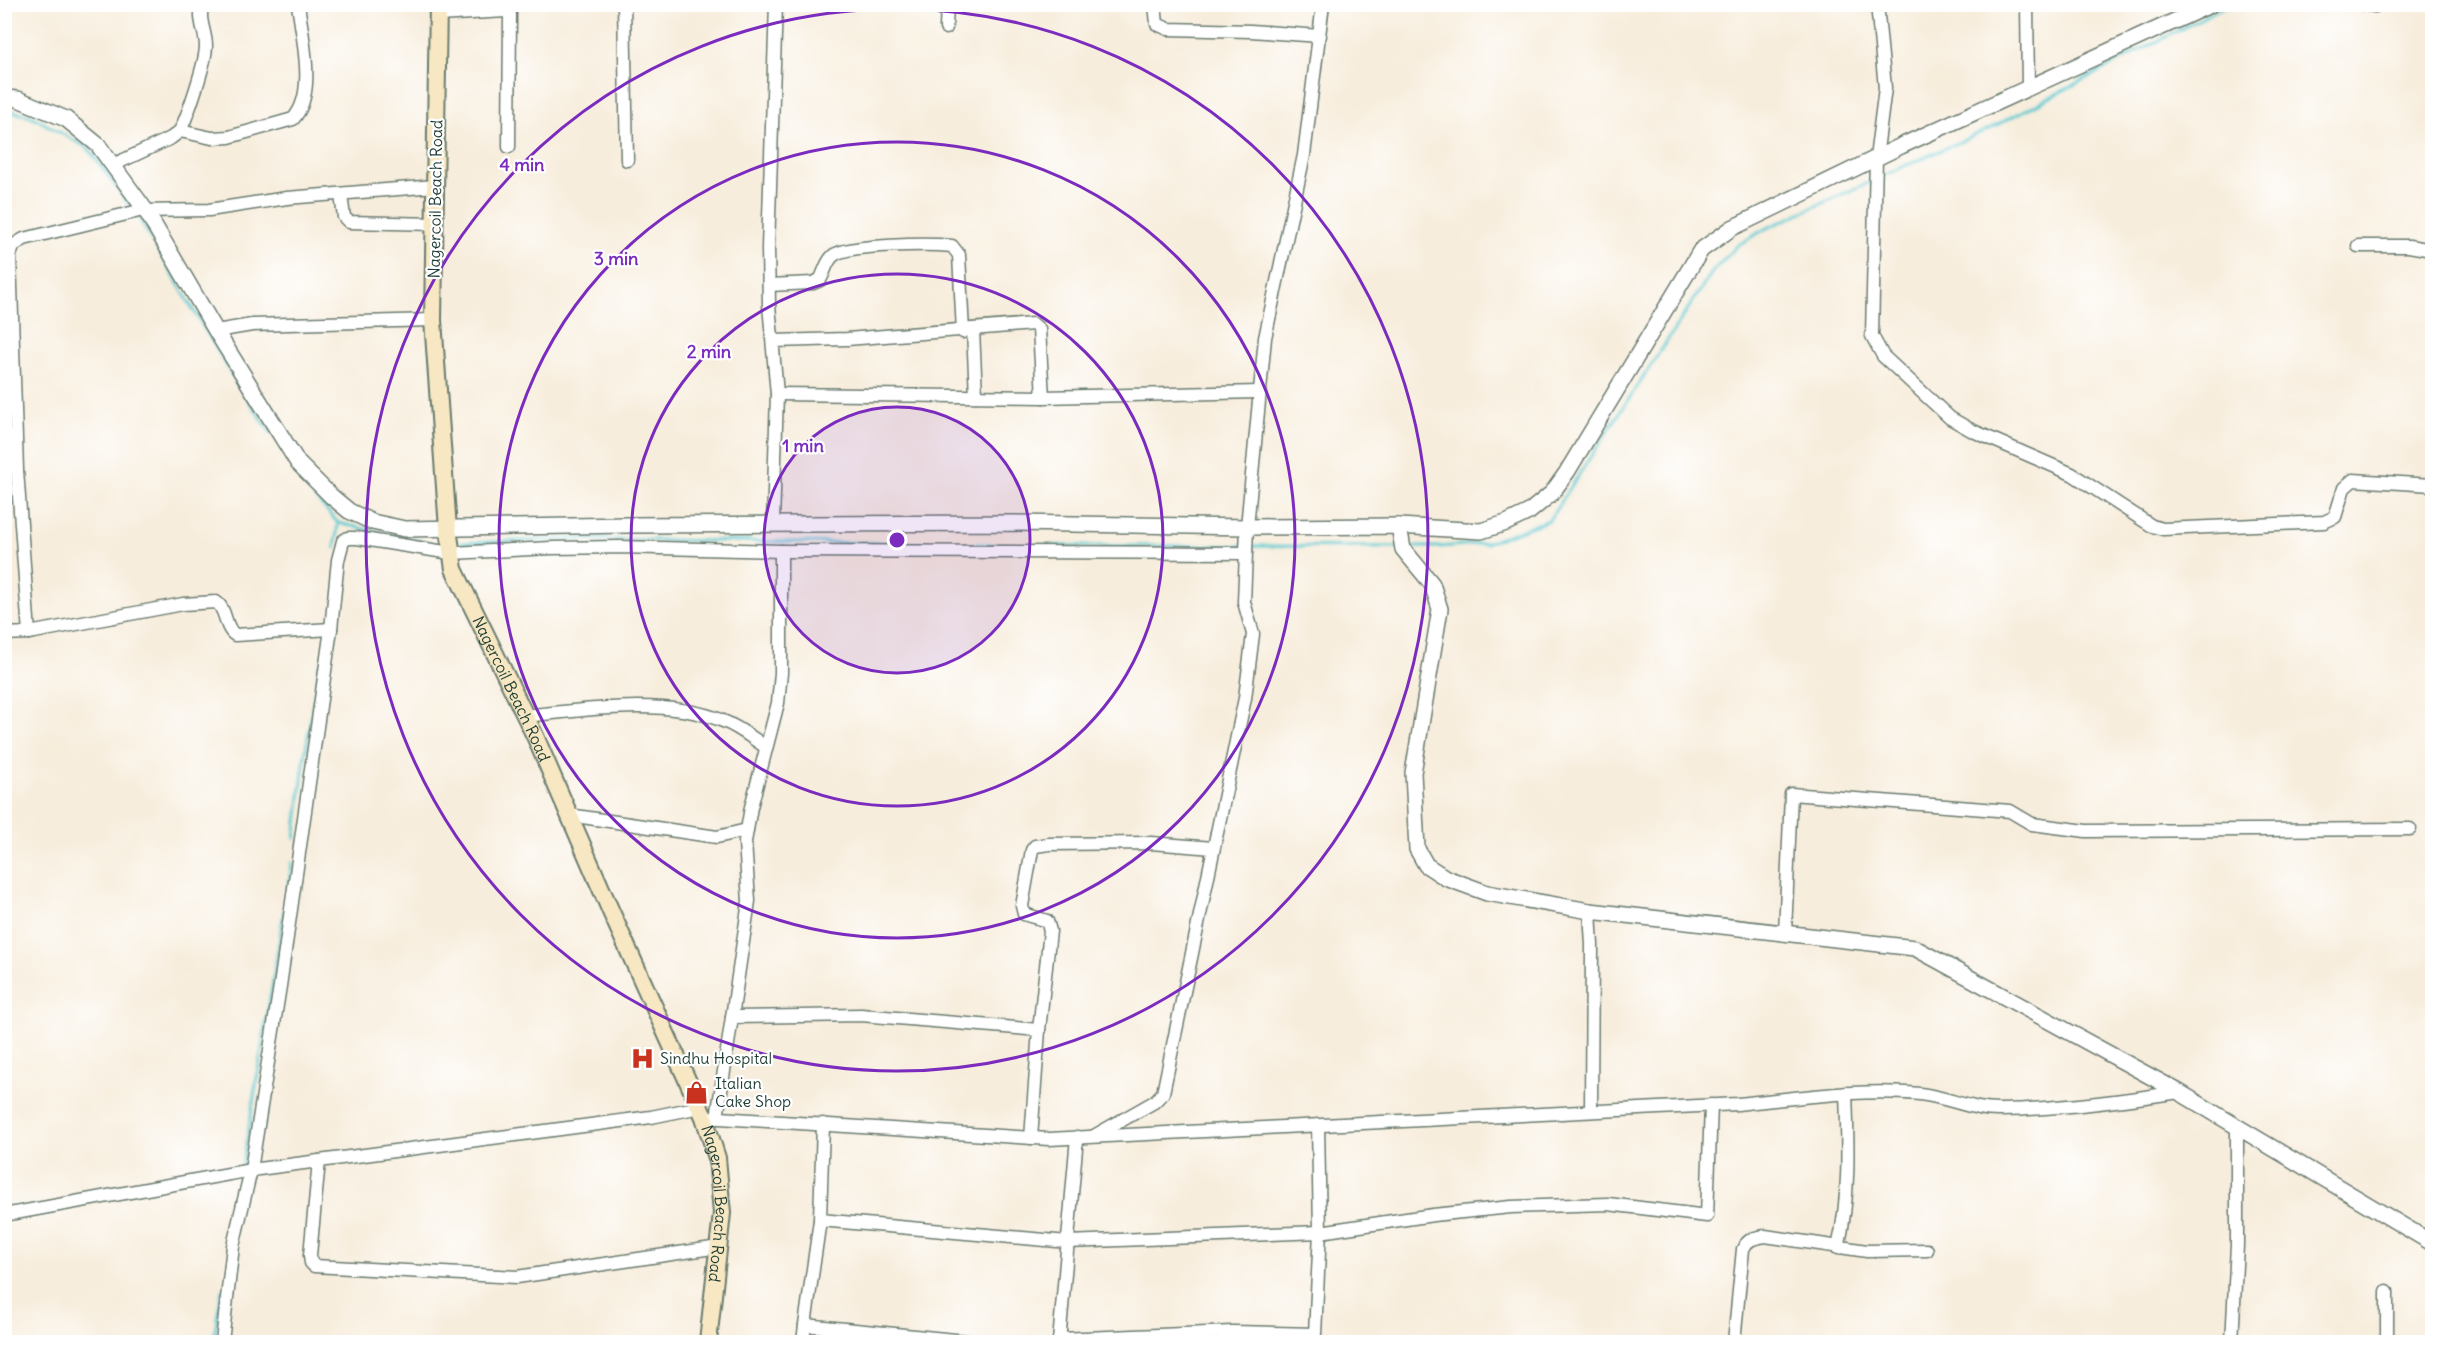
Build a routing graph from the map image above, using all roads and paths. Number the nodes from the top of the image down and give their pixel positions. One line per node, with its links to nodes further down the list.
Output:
1 (203, 4): 16 (street)
2 (298, 4): 16 (street)
3 (624, 4): 19 (street)
4 (776, 4): 27 (street)
5 (946, 4): 12 (street)
6 (1155, 4): 13 (street)
7 (1323, 4): 13 (street)
8 (1877, 4): 18 (street)
9 (2027, 4): 14 (street)
10 (2212, 4): 14 (street)
11 (438, 10): 17 (street); 21 (main road, Nagercoil Beach Road)
12 (946, 28)
13 (1320, 36): 32 (street)
14 (2028, 88): 18 (street)
15 (4, 98): 20 (street)
16 (180, 131): 20 (street)
17 (508, 147)
18 (1876, 158): 36 (street); 40 (street)
19 (627, 160)
20 (113, 165): 23 (street)
21 (435, 186): 22 (street); 24 (main road, Nagercoil Beach Road)
22 (341, 195): 23 (street); 24 (street)
23 (139, 212): 29 (street); 45 (street)
24 (435, 225): 28 (main road, Nagercoil Beach Road)
25 (2358, 246): 26 (street)
26 (2433, 250)
27 (769, 285): 30 (street); 31 (street)
28 (433, 320): 29 (street); 38 (main road, Nagercoil Beach Road)
29 (216, 331): 38 (street)
30 (968, 331): 31 (street); 34 (street); 35 (street)
31 (773, 341): 33 (street)
32 (1259, 392): 35 (street); 39 (street)
33 (777, 394): 34 (street); 37 (street)
34 (976, 396): 35 (street)
35 (1043, 397)
36 (2433, 485)
37 (773, 524): 38 (street); 39 (street)
38 (448, 529): 43 (main road, Nagercoil Beach Road)
39 (1247, 530): 40 (street); 42 (street)
40 (1401, 537): 53 (street)
41 (780, 551): 42 (street); 43 (street); 48 (street)
42 (1246, 552): 52 (street)
43 (451, 553): 44 (street); 47 (main road, Nagercoil Beach Road)
44 (326, 629): 45 (street); 69 (street)
45 (29, 633): 46 (street)
46 (4, 634)
47 (525, 716): 48 (street); 49 (main road, Nagercoil Beach Road)
48 (766, 747): 51 (street)
49 (569, 815): 51 (street); 61 (main road, Nagercoil Beach Road)
50 (2410, 828): 54 (street)
51 (747, 830): 55 (street)
52 (1213, 848): 56 (street); 66 (street)
53 (1590, 911): 54 (street); 60 (street)
54 (1785, 933): 57 (street)
55 (732, 1017): 56 (street); 61 (street)
56 (1039, 1030): 67 (street)
57 (2179, 1092): 58 (street); 64 (street)
58 (1846, 1093): 59 (street); 78 (street)
59 (1711, 1105): 60 (street); 74 (street)
60 (1591, 1111): 63 (street)
61 (707, 1114): 62 (street); 68 (street); 77 (main road, Nagercoil Beach Road)
62 (823, 1124): 67 (street); 73 (street)
63 (1318, 1125): 66 (street); 74 (street)
64 (2237, 1126): 76 (street); 90 (street)
65 (1077, 1137): 66 (street); 67 (street); 75 (street)
66 (1093, 1137)
67 (1031, 1138)
68 (319, 1161): 69 (street); 77 (street)
69 (251, 1170): 70 (street); 71 (street)
70 (233, 1173): 71 (street); 72 (street)
71 (246, 1185): 85 (street)
72 (4, 1215)
73 (820, 1220): 75 (street); 81 (street)
74 (1320, 1232): 75 (street); 83 (street)
75 (1068, 1242): 84 (street)
76 (2433, 1243)
77 (719, 1247): 86 (main road, Nagercoil Beach Road)
78 (1838, 1248): 79 (street); 89 (street)
79 (1927, 1250)
80 (2387, 1291): 91 (street)
81 (805, 1325): 87 (street); 88 (street)
82 (1242, 1337): 83 (street); 84 (street)
83 (1319, 1338)
84 (1059, 1341)
85 (222, 1342)
86 (708, 1342)
87 (803, 1342)
88 (975, 1342)
89 (1734, 1342)
90 (2232, 1342)
91 (2387, 1342)

